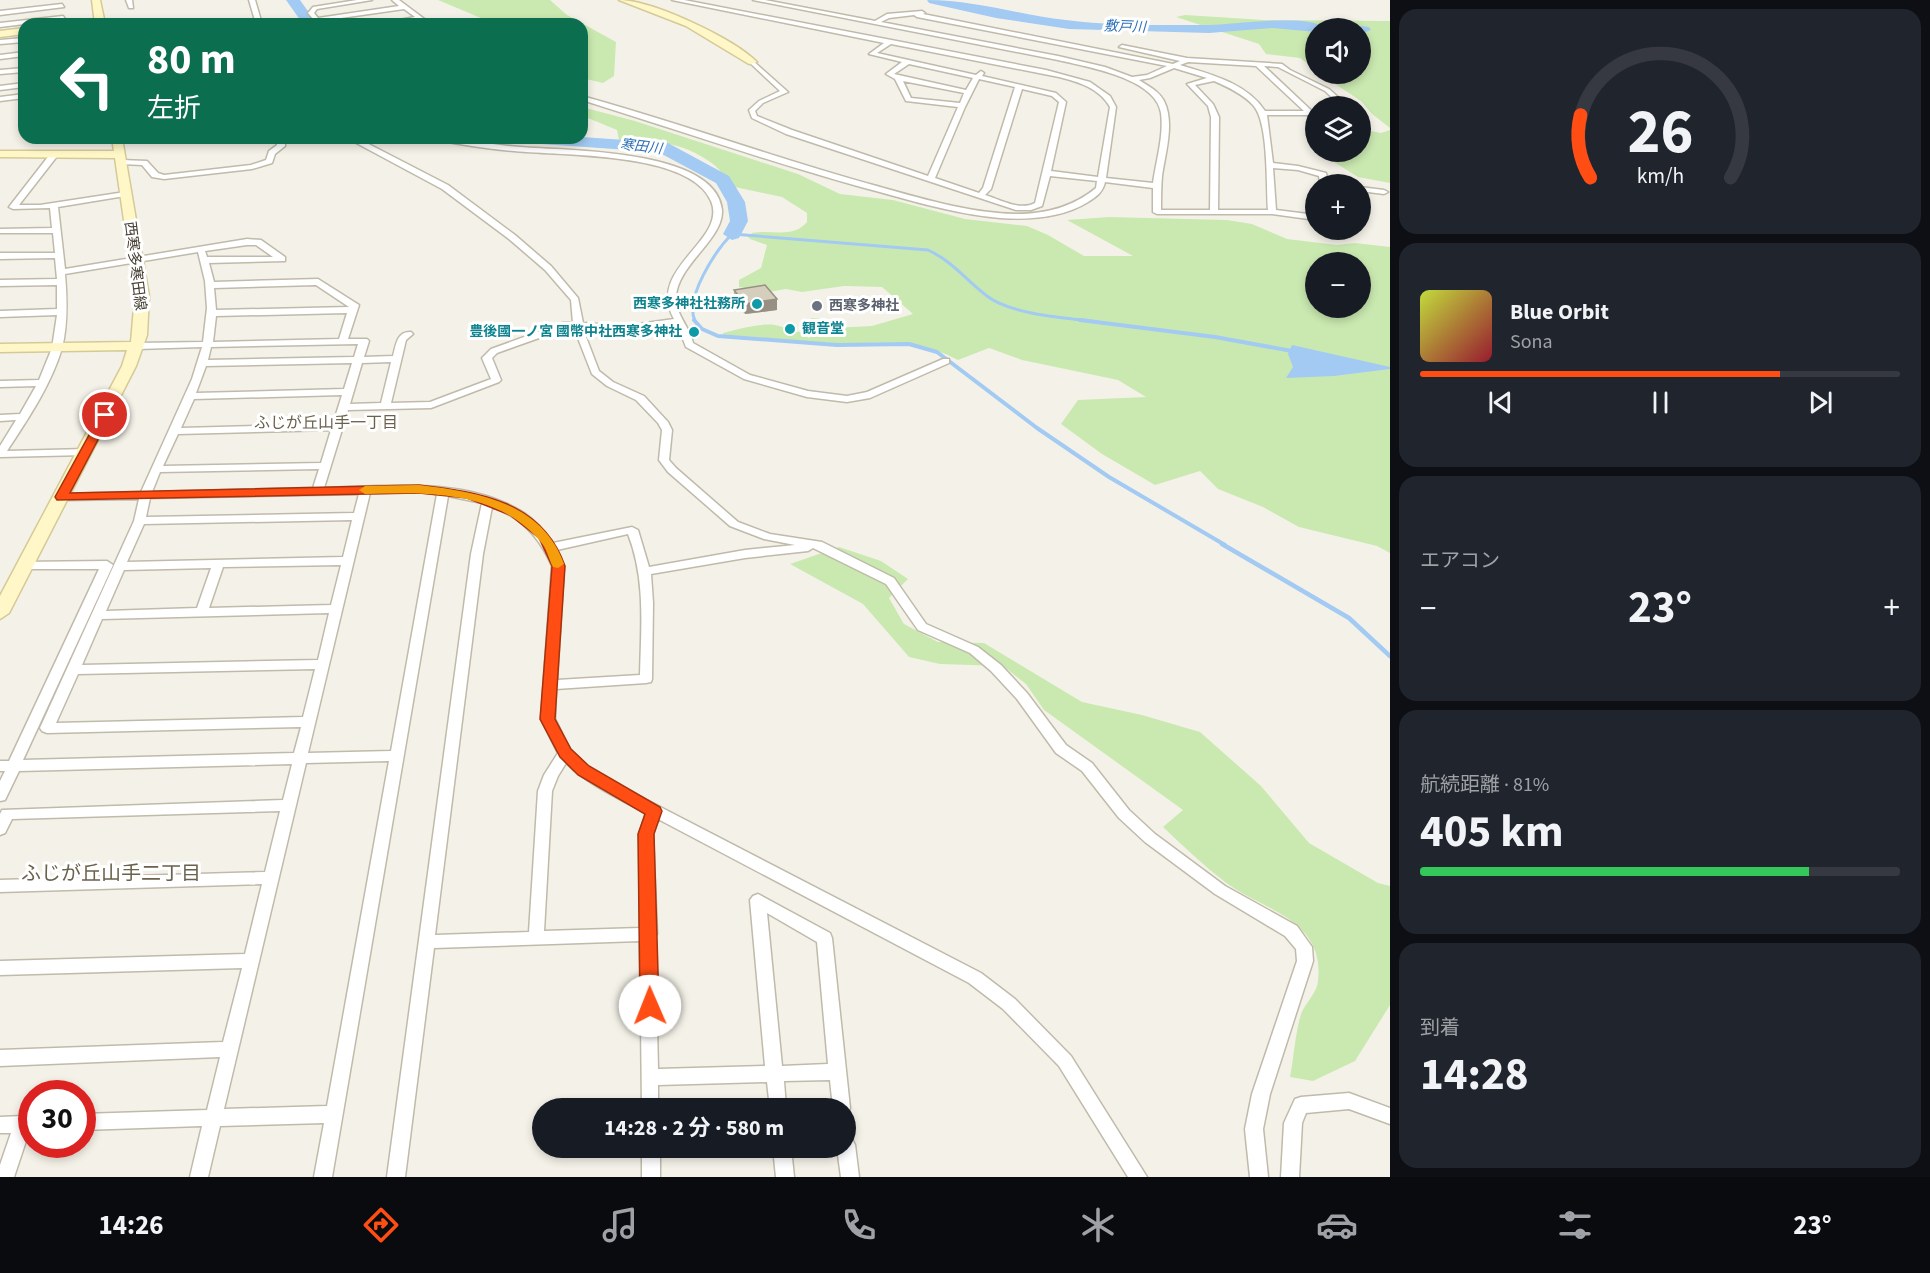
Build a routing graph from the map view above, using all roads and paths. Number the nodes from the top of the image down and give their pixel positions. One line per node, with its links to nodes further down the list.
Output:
1 (96, 0): 18 (main road)
2 (129, 0): 12 (street)
3 (252, 0): 19 (street)
4 (369, 0): 9 (street)
5 (394, 0): 13 (street)
6 (623, 0): 37 (main road)
7 (675, 0): 14 (street)
8 (756, 0): 23 (street)
9 (338, 2): 20 (street)
10 (62, 3): 15 (street); 17 (street)
11 (742, 5): 14 (street)
12 (131, 7)
13 (405, 7): 21 (street); 22 (street)
14 (732, 11): 28 (street)
15 (0, 12)
16 (917, 15): 23 (street); 29 (street); 36 (street)
17 (64, 18)
18 (97, 18)
19 (257, 18)
20 (314, 18)
21 (340, 18)
22 (420, 18)
23 (877, 22): 28 (street); 33 (street)
24 (18, 24): 25 (street)
25 (0, 25)
26 (18, 32): 27 (main road)
27 (0, 34)
28 (857, 35): 31 (street)
29 (1031, 38): 33 (street); 41 (street)
30 (18, 40): 32 (street)
31 (891, 41): 38 (street); 39 (street)
32 (0, 42)
33 (1015, 50): 39 (street); 47 (street)
34 (18, 55): 35 (street)
35 (0, 57)
36 (1187, 60): 40 (street); 41 (street)
37 (752, 62): 72 (street)
38 (907, 62): 44 (street); 45 (street)
39 (996, 63): 44 (street); 73 (street)
40 (1258, 64): 51 (street); 59 (street)
41 (1174, 66): 46 (street); 47 (street)
42 (18, 70): 43 (street)
43 (0, 72)
44 (977, 77): 49 (street); 52 (street)
45 (897, 78): 52 (street); 58 (street)
46 (1214, 79): 61 (street); 82 (street)
47 (1133, 80): 74 (street)
48 (18, 86): 50 (street)
49 (1019, 86): 70 (street); 78 (street)
50 (0, 88)
51 (1327, 90): 53 (street); 54 (street)
52 (967, 92): 58 (street)
53 (1334, 96)
54 (1340, 96)
55 (18, 97): 56 (street)
56 (0, 99)
57 (588, 100): 73 (street)
58 (963, 105): 72 (street)
59 (1305, 105)
60 (1305, 112): 61 (street)
61 (1263, 113): 69 (street)
62 (118, 144): 68 (main road, 西寒多寒田線)
63 (281, 144): 68 (street)
64 (363, 144): 101 (street)
65 (475, 144): 100 (street)
66 (0, 155): 67 (main road)
67 (54, 155): 68 (main road); 80 (street)
68 (120, 158): 77 (main road, 西寒多寒田線)
69 (1268, 165): 71 (street); 83 (street)
70 (1047, 173): 73 (street); 78 (street)
71 (1323, 174)
72 (931, 179): 78 (street)
73 (1102, 180): 74 (street)
74 (1157, 186): 82 (street)
75 (1371, 190): 76 (street)
76 (1384, 192)
77 (125, 194): 79 (street); 90 (main road, 西寒多寒田線)
78 (980, 196)
79 (54, 205): 80 (street); 85 (street)
80 (13, 207): 81 (street)
81 (0, 208)
82 (1214, 212): 83 (street)
83 (1272, 212): 84 (street)
84 (1305, 216)
85 (56, 230): 86 (street); 88 (street)
86 (0, 231)
87 (201, 249): 90 (street); 91 (street); 91 (street)
88 (58, 255): 89 (street); 92 (street)
89 (0, 256)
90 (135, 260): 92 (street); 105 (main road, 西寒多寒田線)
91 (205, 260): 95 (street)
92 (60, 272): 93 (street)
93 (60, 282): 94 (street); 97 (street)
94 (0, 283)
95 (210, 285): 96 (street); 98 (street)
96 (352, 310): 98 (street); 103 (street)
97 (61, 312): 99 (street); 106 (street)
98 (214, 313): 104 (street)
99 (0, 314)
100 (679, 321): 101 (street); 110 (street)
101 (579, 324): 116 (street); 134 (street)
102 (408, 334): 109 (street)
103 (343, 341): 104 (street); 108 (street)
104 (210, 344): 105 (street); 111 (street)
105 (138, 346): 106 (main road); 122 (main road, 西寒多寒田線)
106 (57, 347): 107 (main road); 112 (street)
107 (0, 348)
108 (358, 359): 109 (street); 111 (street); 114 (street)
109 (397, 359): 116 (street)
110 (946, 361)
111 (202, 363): 115 (street)
112 (41, 383): 113 (street); 118 (street)
113 (0, 384)
114 (348, 392): 115 (street); 117 (street)
115 (189, 396): 121 (street)
116 (385, 406): 117 (street)
117 (344, 407): 120 (street)
118 (23, 417): 119 (street); 123 (street)
119 (0, 418)
120 (338, 427): 121 (street); 124 (street)
121 (173, 431): 125 (street)
122 (86, 452): 123 (street); 130 (main road, 西寒多寒田線)
123 (0, 454)
124 (326, 466): 125 (street); 127 (street)
125 (156, 469): 129 (street)
126 (365, 490): 127 (street); 128 (street); 132 (street)
127 (318, 491): 129 (street)
128 (443, 491): 131 (street); 151 (street)
129 (142, 495): 130 (street); 133 (street)
130 (62, 497): 137 (main road, 西寒多寒田線)
131 (488, 500): 135 (street); 162 (street)
132 (358, 516): 133 (street); 136 (street)
133 (140, 521): 139 (street)
134 (818, 545): 140 (street); 191 (street)
135 (552, 547): 140 (street); 148 (street)
136 (348, 561): 138 (street); 142 (street)
137 (25, 565): 141 (main road, 西寒多寒田線); 153 (street)
138 (218, 565): 139 (street); 143 (street)
139 (119, 566): 145 (street)
140 (646, 571): 148 (street)
141 (6, 592): 144 (main road, 西寒多寒田線)
142 (336, 609): 143 (street); 146 (street)
143 (202, 612): 145 (street)
144 (0, 613)
145 (98, 615): 147 (street)
146 (323, 664): 147 (street); 149 (street)
147 (72, 670): 149 (street)
148 (551, 685): 150 (street)
149 (309, 722): 152 (street)
150 (565, 753): 156 (street); 161 (street)
151 (396, 756): 152 (street); 173 (street)
152 (300, 759): 153 (street); 155 (street)
153 (7, 766): 154 (street)
154 (0, 796)
155 (289, 805): 157 (street); 158 (street)
156 (654, 811): 160 (street); 190 (street)
157 (0, 829)
158 (271, 879): 159 (street); 163 (street)
159 (0, 886)
160 (649, 934): 161 (street); 169 (street)
161 (536, 938): 162 (street)
162 (426, 942): 186 (street)
163 (251, 961): 164 (street); 165 (street)
164 (0, 968)
165 (230, 1049): 166 (street); 174 (street)
166 (0, 1058)
167 (836, 1072): 168 (street); 168 (street); 172 (street)
168 (775, 1075): 169 (street); 171 (street)
169 (651, 1077): 170 (street)
170 (650, 1098)
171 (777, 1098)
172 (840, 1098)
173 (334, 1114): 174 (street); 185 (street)
174 (214, 1116): 176 (street); 184 (street)
175 (1390, 1116): 192 (street)
176 (96, 1121)
177 (18, 1124): 178 (street)
178 (0, 1125)
179 (18, 1146): 183 (street)
180 (651, 1158): 187 (street)
181 (783, 1158): 188 (street)
182 (848, 1158): 189 (street)
183 (5, 1177)
184 (199, 1177)
185 (323, 1177)
186 (396, 1177)
187 (651, 1177)
188 (785, 1177)
189 (850, 1177)
190 (1138, 1177)
191 (1259, 1177)
192 (1290, 1177)

